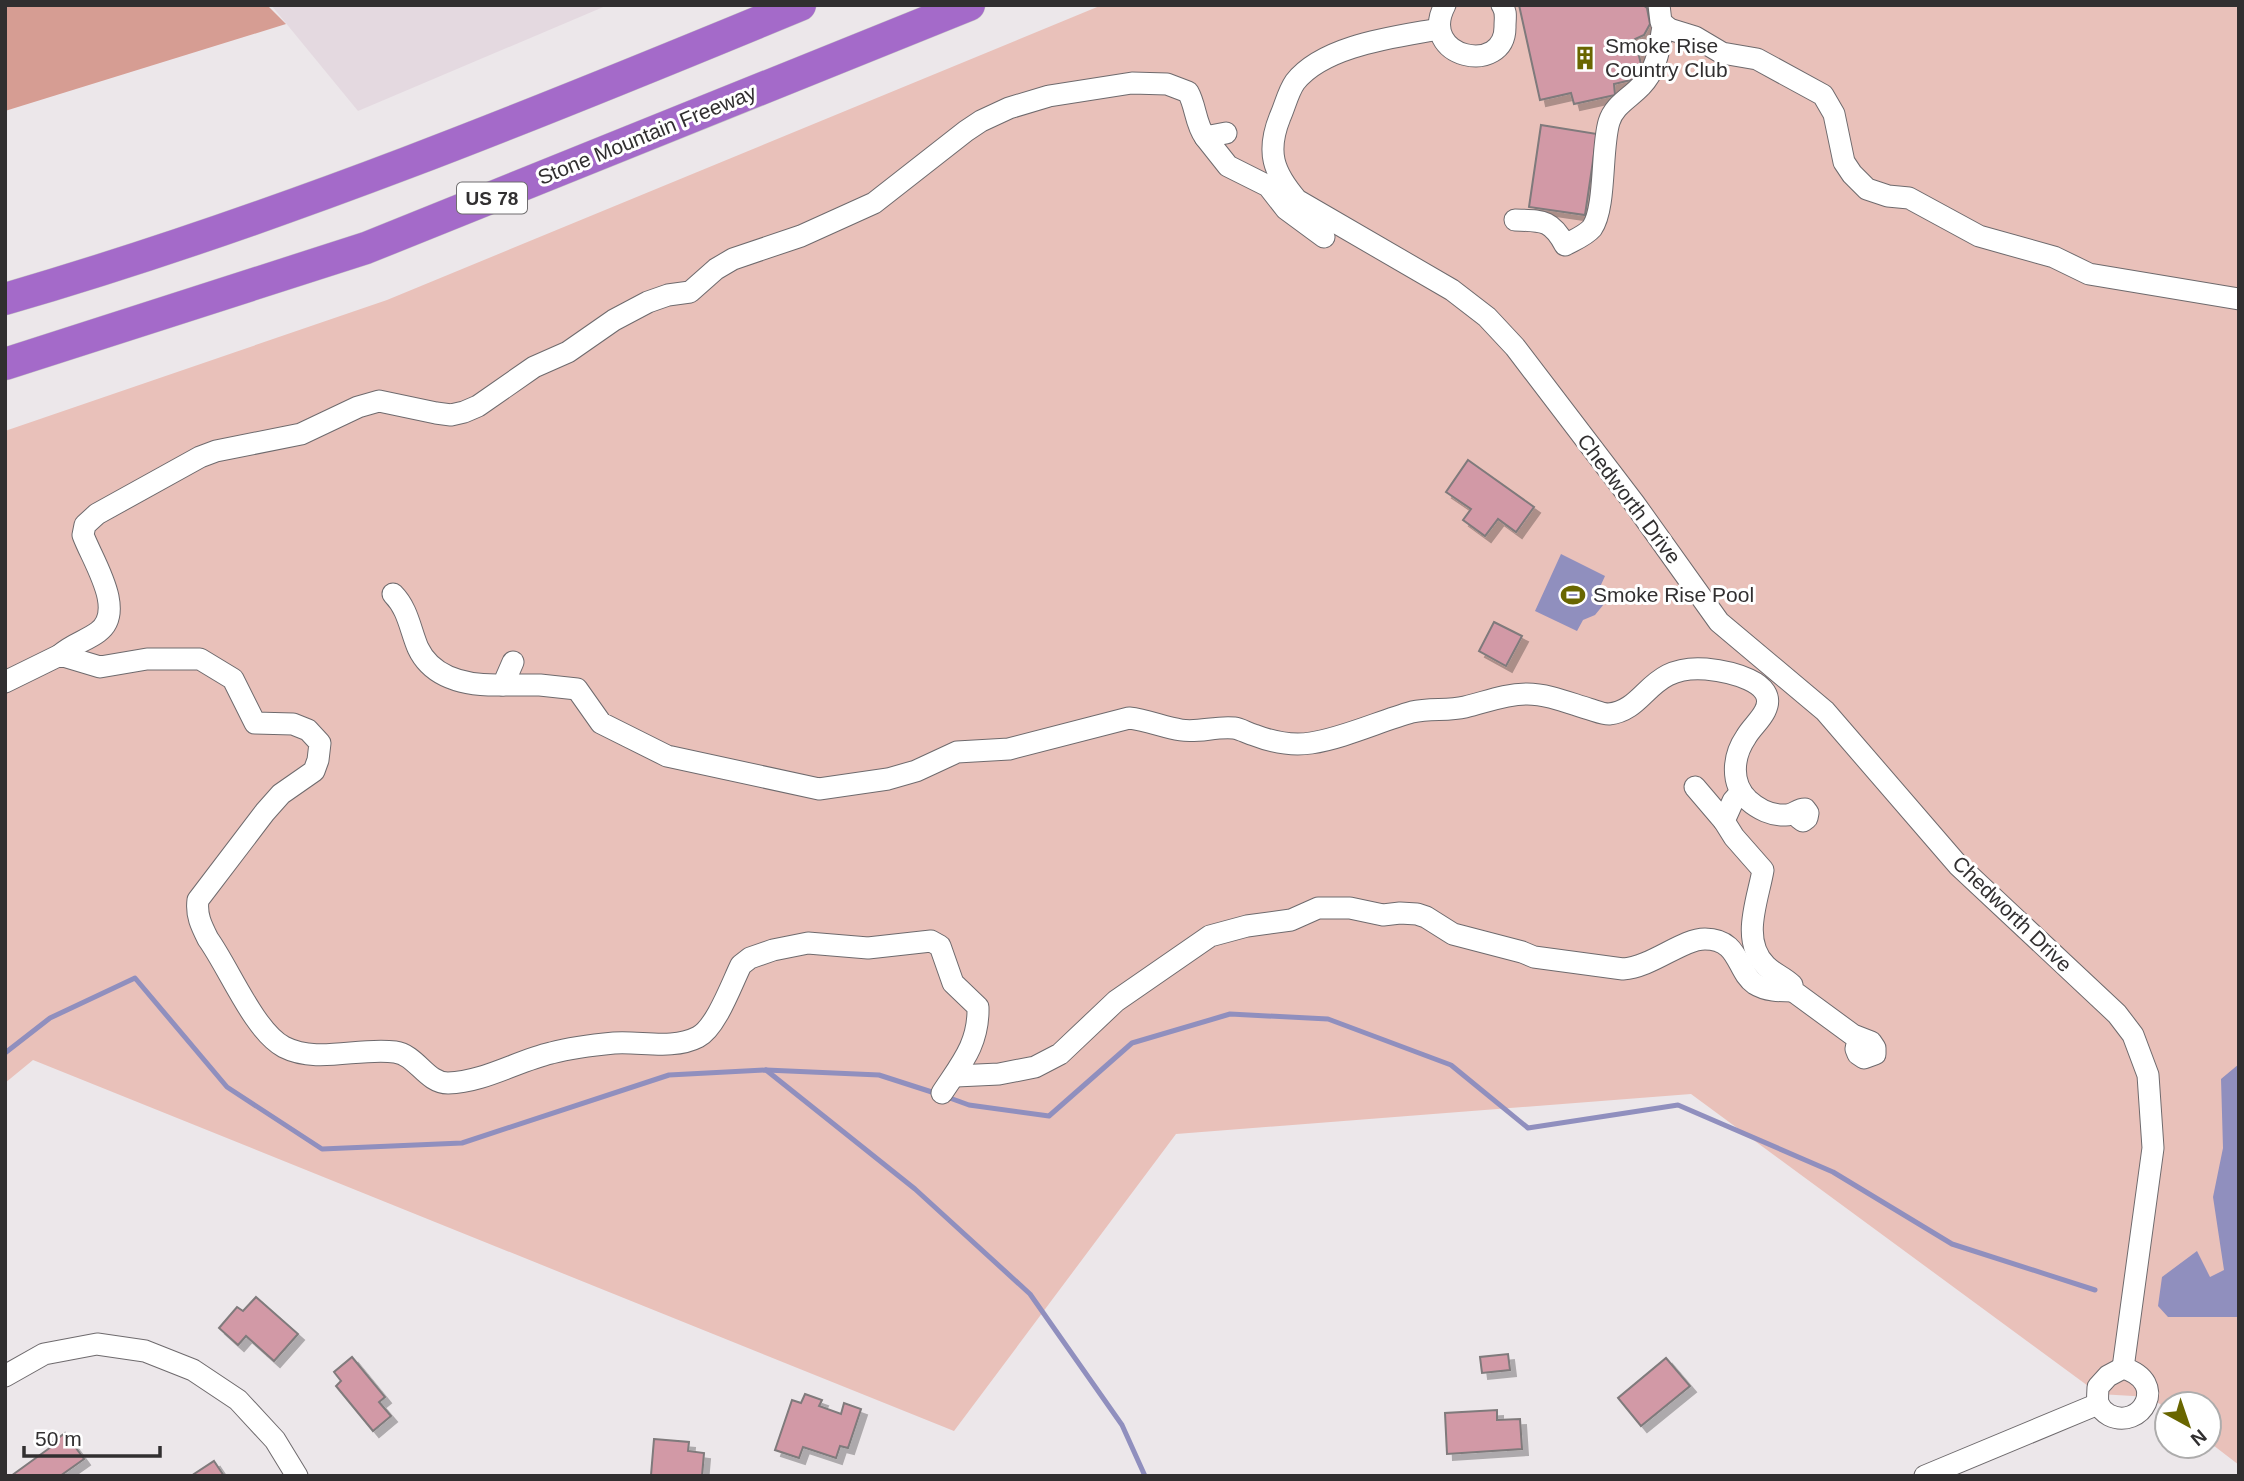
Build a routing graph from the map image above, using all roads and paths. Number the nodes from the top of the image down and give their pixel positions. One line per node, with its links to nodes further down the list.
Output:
1 (800, 5): 12 (highway)
2 (969, 5): 14 (highway, Stone Mountain Freeway / US 78)
3 (1444, 5): 6 (street)
4 (1502, 5): 6 (street)
5 (1659, 5): 7 (street)
6 (1439, 29): 28 (street, Chedworth Drive)
7 (1669, 29): 10 (street); 13 (street)
8 (1226, 133): 9 (street)
9 (1205, 136): 11 (street); 16 (street)
10 (1515, 220)
11 (1324, 237)
12 (5, 299)
13 (2239, 299)
14 (5, 364)
15 (393, 594): 19 (street)
16 (60, 654): 18 (street); 26 (street)
17 (513, 662): 19 (street)
18 (5, 682)
19 (503, 685): 21 (street)
20 (1695, 787): 23 (street)
21 (1741, 792): 22 (street); 23 (street)
22 (1802, 816)
23 (1724, 821): 24 (street)
24 (1793, 991): 25 (street); 26 (street)
25 (1865, 1049)
26 (956, 1076): 27 (street)
27 (942, 1094)
28 (2123, 1368): 30 (street); 30 (street)
29 (5, 1376): 31 (street)
30 (2098, 1404): 32 (street)
31 (297, 1476)
32 (1925, 1476)

